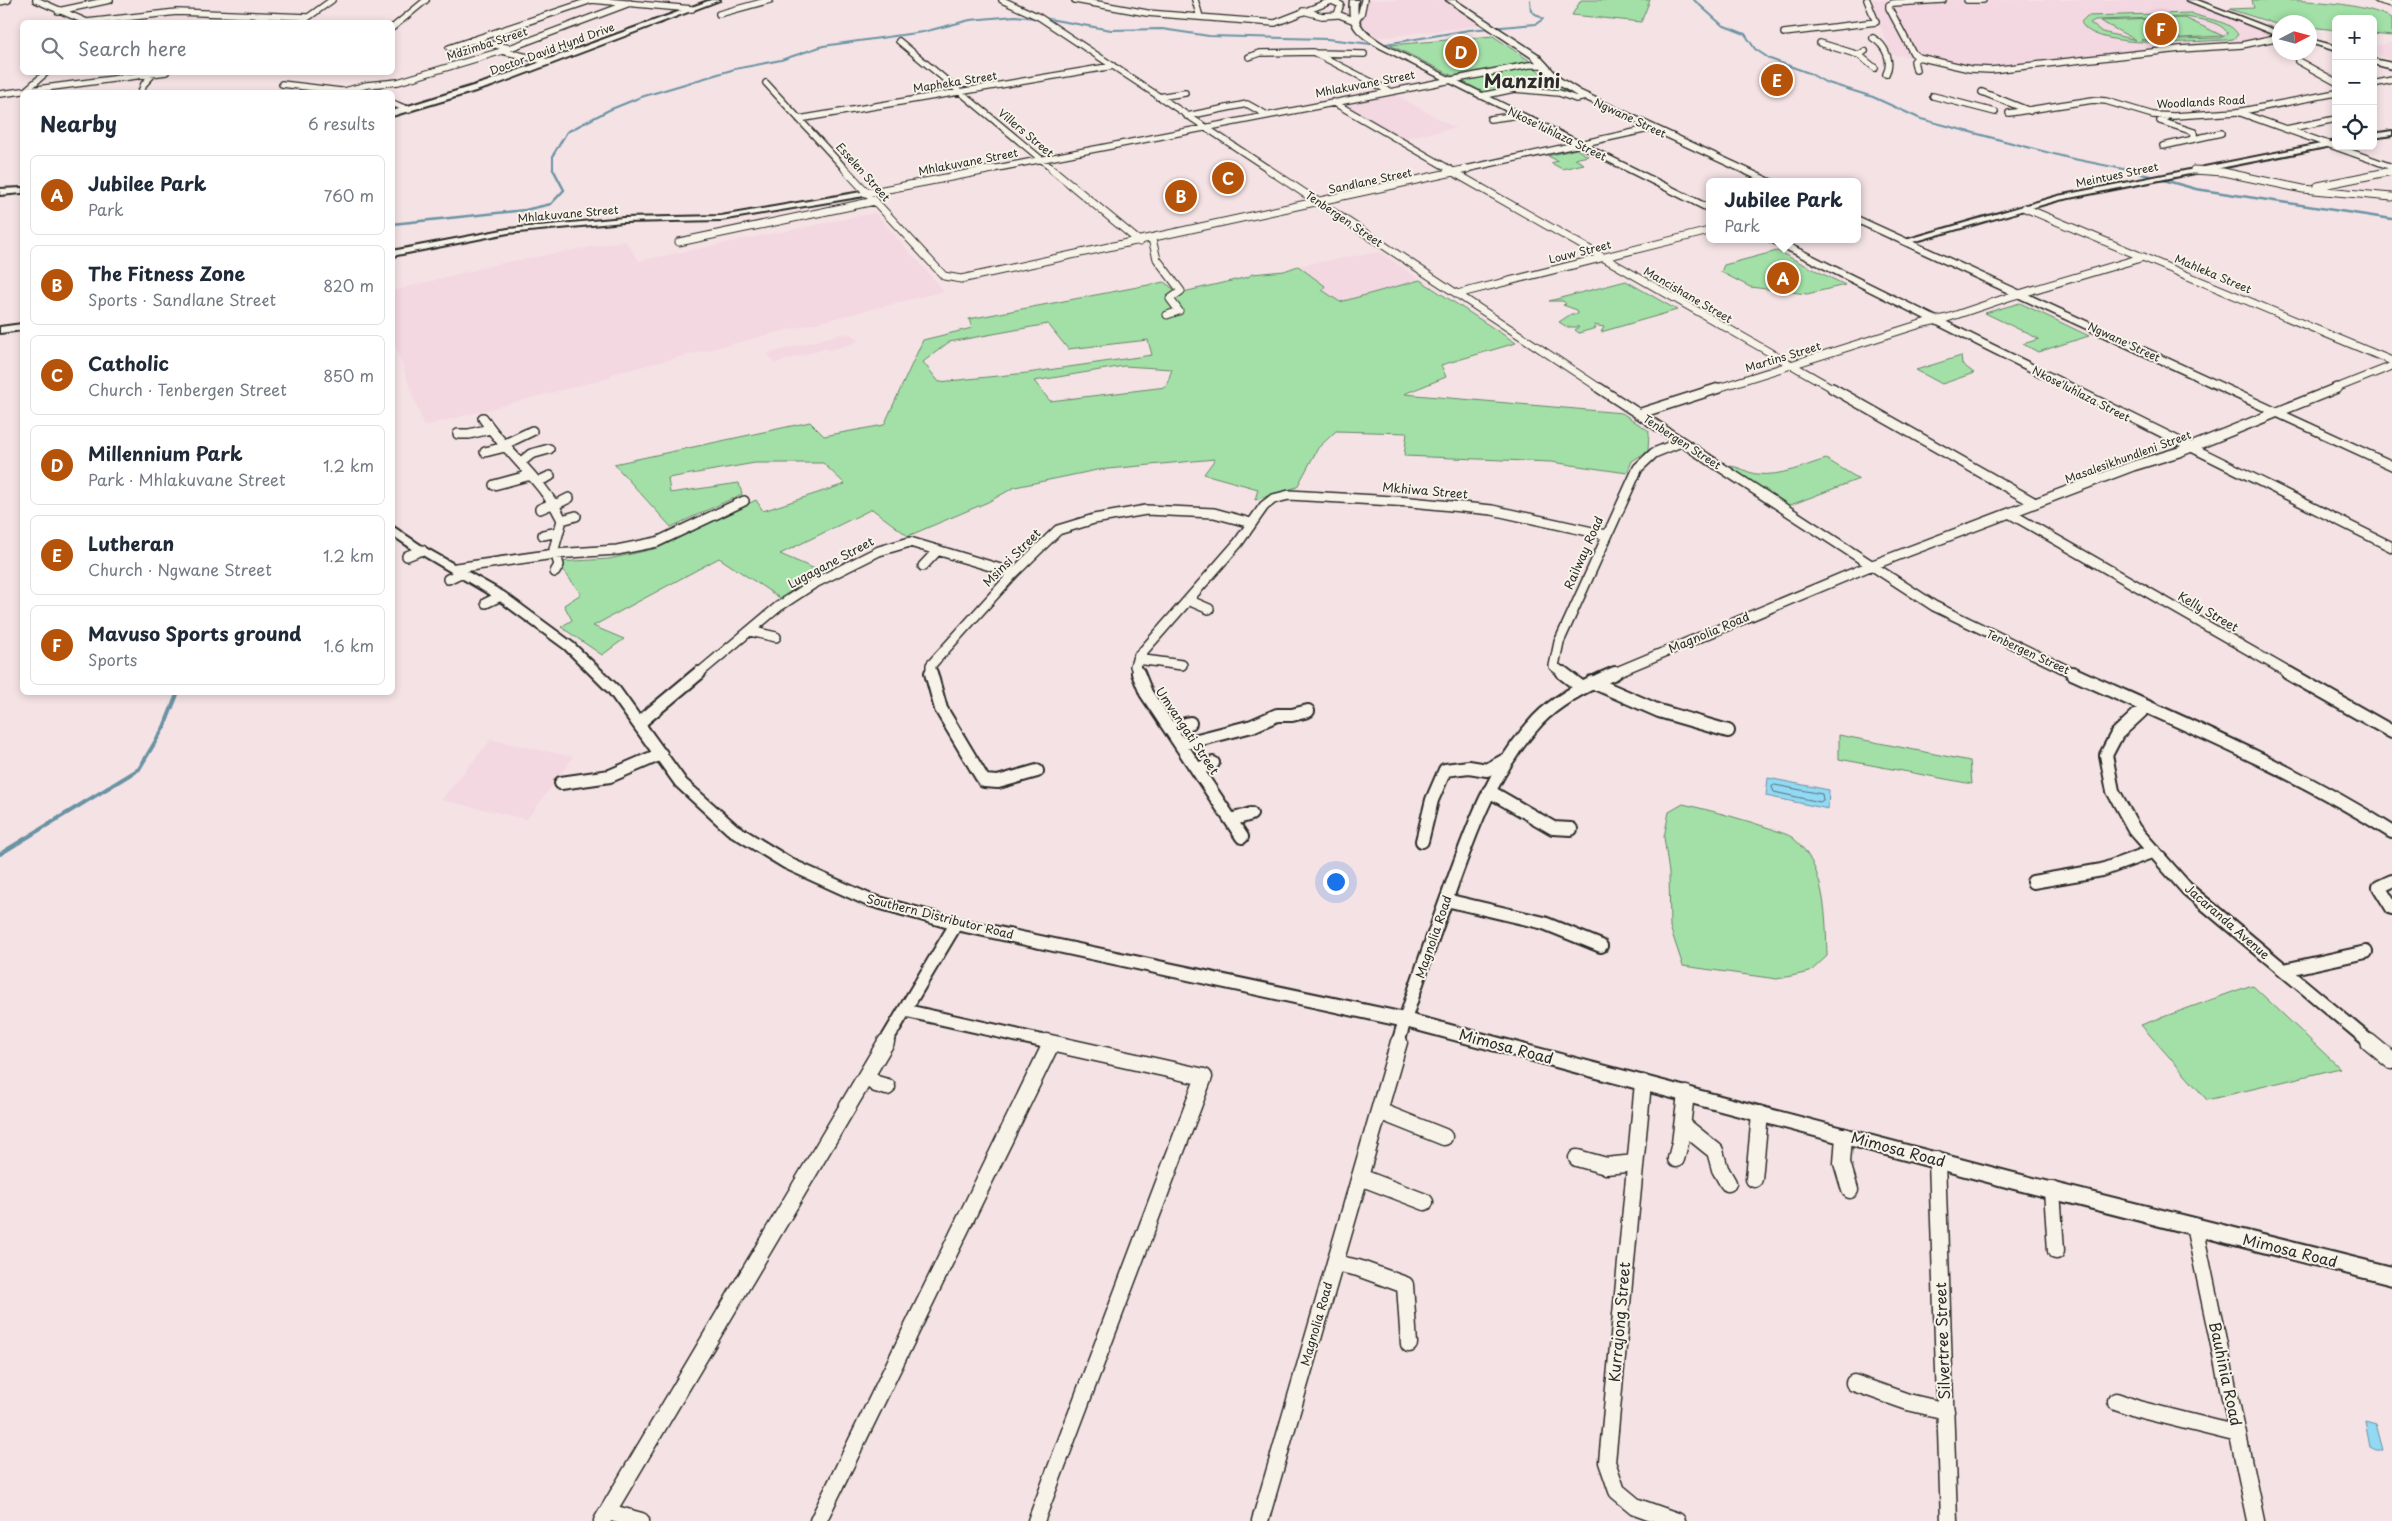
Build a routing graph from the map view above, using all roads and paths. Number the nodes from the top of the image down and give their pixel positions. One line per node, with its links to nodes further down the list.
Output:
1 (8, 0): 23 (street)
2 (36, 0): 27 (street)
3 (110, 0): 27 (street)
4 (332, 0): 31 (street)
5 (426, 0): 37 (street)
6 (592, 0): 24 (street); 45 (street)
7 (717, 0): 26 (main road, Doctor David Hynd Drive)
8 (770, 0): 29 (street)
9 (1075, 0): 32 (street)
10 (1195, 0): 32 (street)
11 (1333, 0): 28 (street); 30 (street)
12 (1354, 0): 36 (main road)
13 (1364, 0): 36 (street)
14 (1450, 0): 65 (main road, Ngwane Street)
15 (1867, 0): 39 (street)
16 (1944, 0): 59 (street)
17 (1967, 0): 18 (street)
18 (1983, 0)
19 (2190, 0): 40 (main road)
20 (2199, 0): 41 (main road)
21 (2378, 0): 25 (street)
22 (1005, 1): 67 (street, Tenbergen Street)
23 (0, 2)
24 (630, 4): 26 (street); 50 (street, Mdzimba Street)
25 (2392, 4)
26 (692, 10): 63 (main road, Doctor David Hynd Drive)
27 (58, 11): 33 (street)
28 (1303, 12): 30 (street); 32 (street)
29 (719, 14)
30 (1337, 14): 36 (street)
31 (308, 17): 34 (street); 35 (street)
32 (1200, 17)
33 (82, 20)
34 (105, 20)
35 (304, 20)
36 (1356, 24): 75 (main road, Nkose'luhlaza Street)
37 (395, 26)
38 (1850, 28): 39 (street)
39 (1873, 30): 42 (street); 43 (street); 64 (street)
40 (2272, 32)
41 (2272, 32)
42 (1784, 33)
43 (1864, 37)
44 (2272, 37): 59 (street)
45 (472, 40): 49 (street); 50 (street)
46 (899, 41): 88 (street, Villers Street)
47 (1820, 43): 56 (street)
48 (2317, 45): 51 (main road)
49 (449, 48)
50 (510, 48): 53 (street, Mdzimba Street)
51 (2332, 49)
52 (1865, 50): 56 (street)
53 (502, 51): 63 (street); 85 (street, Mdzimba Street)
54 (1313, 53): 55 (street); 58 (street); 86 (street)
55 (1364, 54)
56 (1859, 55): 68 (street)
57 (1304, 56): 60 (street)
58 (1249, 57)
59 (1918, 57): 69 (street)
60 (1257, 61)
61 (2298, 61): 76 (street)
62 (2377, 61): 66 (main road)
63 (549, 62): 100 (main road, Doctor David Hynd Drive)
64 (1888, 62): 68 (street); 71 (street)
65 (1544, 64): 75 (street, Mhlakuvane Street); 96 (main road, Ngwane Street)
66 (2392, 64)
67 (1113, 66): 88 (street, Mapheka Street); 95 (street, Tenbergen Street)
68 (1875, 68): 70 (street)
69 (1916, 70)
70 (1869, 72)
71 (1886, 74)
72 (44, 75): 81 (street)
73 (140, 75): 82 (street)
74 (152, 75): 83 (street)
75 (1450, 80): 86 (street, Mhlakuvane Street); 93 (main road, Nkose'luhlaza Street)
76 (2332, 80)
77 (2392, 80): 79 (street)
78 (766, 83): 109 (street, Esselen Street)
79 (2377, 83)
80 (282, 84): 84 (street)
81 (26, 90)
82 (32, 90)
83 (142, 90)
84 (331, 90)
85 (353, 90)
86 (1389, 91): 97 (street, Mhlakuvane Street)
87 (20, 92): 91 (street)
88 (961, 92): 109 (street, Mapheka Street); 123 (street, Villers Street)
89 (1982, 92): 102 (street)
90 (1185, 93): 95 (street)
91 (0, 94)
92 (2332, 94): 103 (street, Woodlands Road)
93 (1481, 96): 96 (street); 106 (main road, Nkose'luhlaza Street)
94 (1933, 96): 102 (street, Woodlands Road)
95 (1158, 97): 101 (street, Tenbergen Street)
96 (1586, 97): 113 (main road, Ngwane Street)
97 (1333, 102): 105 (street, Mhlakuvane Street); 127 (street, Mancishane Street)
98 (1228, 103): 101 (street)
99 (395, 104): 100 (street)
100 (409, 110): 104 (main road, Doctor David Hynd Drive)
101 (1179, 110): 107 (street, Tenbergen Street)
102 (2030, 111): 108 (street, Woodlands Road)
103 (2237, 112): 108 (street, Woodlands Road); 114 (street)
104 (395, 113)
105 (1267, 115): 107 (street); 112 (street, Mhlakuvane Street)
106 (1519, 115): 110 (street); 120 (main road, Nkose'luhlaza Street)
107 (1187, 116): 112 (street, Tenbergen Street)
108 (2174, 116): 118 (street)
109 (800, 118): 132 (street, Esselen Street)
110 (1490, 119)
111 (2332, 120): 114 (street)
112 (1204, 127): 123 (street, Mhlakuvane Street); 135 (street, Tenbergen Street)
113 (1653, 128): 120 (street, Sandlane Street); 128 (main road, Ngwane Street)
114 (2284, 129): 121 (street)
115 (2221, 133): 118 (street)
116 (2392, 133): 117 (street)
117 (2377, 135)
118 (2194, 138): 122 (street)
119 (2332, 143): 121 (street, Meintues Street)
120 (1578, 144): 127 (street, Sandlane Street); 136 (main road, Nkose'luhlaza Street)
121 (2326, 144): 124 (street); 125 (street, Meintues Street)
122 (2163, 146)
123 (1042, 159): 132 (street, Mhlakuvane Street); 143 (street, Villers Street)
124 (2392, 167)
125 (2194, 170): 129 (street); 137 (street, Meintues Street)
126 (2392, 171): 129 (street)
127 (1455, 172): 135 (street, Sandlane Street); 146 (street, Mancishane Street)
128 (1763, 178)
129 (2303, 189): 133 (street)
130 (20, 191): 131 (main road)
131 (0, 192)
132 (867, 193): 134 (street, Esselen Street); 145 (street, Mhlakuvane Street)
133 (2392, 197)
134 (875, 202): 142 (street); 148 (street, Esselen Street)
135 (1318, 202): 140 (street, Sandlane Street); 149 (street, Tenbergen Street)
136 (1706, 208)
137 (2025, 208): 141 (street, Meintues Street); 147 (street, Mahleka Street)
138 (1861, 221): 141 (main road, Ngwane Street)
139 (1706, 232): 146 (street, Louw Street)
140 (1152, 239): 143 (street, Sandlane Street); 151 (street)
141 (1906, 241): 150 (main road, Ngwane Street)
142 (679, 242)
143 (1140, 242): 148 (street, Sandlane Street)
144 (1778, 243): 152 (main road, Nkose'luhlaza Street)
145 (395, 253)
146 (1601, 258): 149 (street, Louw Street); 156 (street, Mancishane Street)
147 (2144, 258): 150 (street); 155 (street, Mahleka Street)
148 (944, 276)
149 (1457, 294): 159 (street, Tenbergen Street)
150 (2020, 295): 152 (street, Martins Street); 158 (main road, Ngwane Street)
151 (1167, 315)
152 (1935, 321): 156 (street, Martins Street); 166 (main road, Nkose'luhlaza Street)
153 (20, 327): 154 (street)
154 (0, 330)
155 (2392, 361)
156 (1792, 366): 159 (street, Martins Street); 176 (street, Mancishane Street)
157 (2392, 366): 158 (street, Masalesikhundleni Street)
158 (2276, 413): 166 (street, Masalesikhundleni Street); 170 (main road, Ngwane Street)
159 (1638, 414): 164 (street, Tenbergen Street)
160 (483, 418): 161 (street)
161 (490, 429): 163 (street); 165 (street)
162 (532, 431): 165 (street)
163 (458, 434)
164 (1681, 442): 186 (street, Railway Road); 193 (street, Tenbergen Street)
165 (504, 446): 168 (street); 169 (street)
166 (2187, 448): 176 (street, Masalesikhundleni Street); 187 (main road, Nkose'luhlaza Street)
167 (549, 449): 169 (street)
168 (485, 452)
169 (520, 463): 172 (street)
170 (2392, 466)
171 (550, 476): 172 (street)
172 (534, 478): 173 (street); 177 (street)
173 (494, 484)
174 (568, 498): 177 (street)
175 (744, 501): 190 (street)
176 (2035, 503): 179 (street, Masalesikhundleni Street)
177 (554, 504): 178 (street); 181 (street)
178 (540, 509)
179 (2011, 514): 193 (street, Masalesikhundleni Street); 213 (street, Kelly Street)
180 (576, 516): 181 (street)
181 (562, 520): 184 (street)
182 (1251, 523): 186 (street, Mkhiwa Street); 196 (street, Msinsi Street); 198 (street)
183 (395, 531): 188 (street, Southern Distributor Road)
184 (558, 532): 185 (street); 190 (street)
185 (543, 535)
186 (1606, 535): 206 (street, Railway Road)
187 (2392, 548)
188 (422, 550): 191 (street); 195 (street, Southern Distributor Road)
189 (938, 550): 192 (street); 196 (street, Lugagane Street); 201 (street, Lugagane Street)
190 (554, 554): 194 (street); 195 (street)
191 (407, 556)
192 (923, 566)
193 (1870, 566): 205 (street, Magnolia Road); 207 (street, Tenbergen Street)
194 (555, 572)
195 (456, 573): 197 (street, Southern Distributor Road)
196 (1014, 573): 219 (street, Msinsi Street)
197 (501, 596): 199 (street); 210 (street, Southern Distributor Road)
198 (1188, 600): 200 (street); 203 (street)
199 (486, 603)
200 (1209, 609)
201 (750, 631): 202 (street); 210 (street, Lugagane Street)
202 (776, 637)
203 (1137, 660): 204 (street); 211 (street, Umvangati Street)
204 (1182, 665)
205 (1592, 682): 206 (street, Magnolia Road); 212 (street)
206 (1581, 687): 216 (street, Magnolia Road)
207 (2146, 707): 225 (street, Tenbergen Street); 228 (street, Jacaranda Avenue)
208 (1308, 711): 214 (street)
209 (1190, 722): 211 (street)
210 (639, 723): 215 (street, Southern Distributor Road)
211 (1171, 728): 214 (street, Umvangati Street)
212 (1728, 731)
213 (2392, 732)
214 (1182, 744): 218 (street, Umvangati Street)
215 (660, 754): 220 (street); 233 (street, Southern Distributor Road)
216 (1507, 759): 221 (street, Magnolia Road); 227 (street)
217 (1213, 763): 218 (street)
218 (1198, 769): 223 (street, Umvangati Street)
219 (1037, 771)
220 (561, 783)
221 (1489, 791): 224 (street); 231 (street, Magnolia Road)
222 (1251, 814): 223 (street)
223 (1231, 820): 226 (street, Umvangati Street)
224 (1571, 829)
225 (2392, 832)
226 (1242, 836)
227 (1422, 841)
228 (2154, 852): 230 (street); 236 (street, Jacaranda Avenue)
229 (2392, 880): 232 (street)
230 (2033, 882)
231 (1446, 900): 234 (street); 238 (street, Magnolia Road)
232 (2392, 908)
233 (956, 924): 237 (street); 238 (street, Southern Distributor Road)
234 (1601, 946)
235 (2366, 952): 236 (street)
236 (2284, 970): 240 (street, Jacaranda Avenue)
237 (907, 1011): 239 (street); 241 (street)
238 (1405, 1020): 242 (street, Mimosa Road); 245 (street, Magnolia Road)
239 (1051, 1044): 272 (street); 273 (street)
240 (2392, 1061)
241 (867, 1078): 243 (street); 269 (street)
242 (1642, 1083): 244 (street, Mimosa Road); 253 (street, Kurrajong Street)
243 (887, 1087)
244 (1686, 1094): 246 (street, Mimosa Road); 247 (street)
245 (1378, 1111): 249 (street); 254 (street, Magnolia Road)
246 (1760, 1114): 248 (street, Mimosa Road); 255 (street)
247 (1684, 1126): 251 (street); 256 (street)
248 (1844, 1136): 252 (street, Mimosa Road); 257 (street)
249 (1444, 1137)
250 (1577, 1158): 253 (street)
251 (1676, 1159)
252 (1937, 1160): 258 (street, Mimosa Road); 267 (street, Silvertree Street)
253 (1635, 1163): 270 (street, Kurrajong Street)
254 (1360, 1177): 259 (street); 262 (street, Magnolia Road)
255 (1754, 1179)
256 (1728, 1183)
257 (1850, 1190)
258 (2052, 1190): 260 (street, Mimosa Road); 261 (street)
259 (1425, 1202)
260 (2194, 1226): 263 (street, Mimosa Road); 268 (street, Bauhinia Road)
261 (2056, 1251)
262 (1335, 1262): 264 (street); 274 (street, Magnolia Road)
263 (2392, 1276)
264 (1409, 1344)
265 (1854, 1383): 267 (street)
266 (2116, 1402): 268 (street)
267 (1946, 1411): 276 (street, Silvertree Street)
268 (2238, 1434): 277 (street, Bauhinia Road)
269 (605, 1516): 271 (street)
270 (1658, 1518): 275 (street, Kurrajong Street)
271 (641, 1521)
272 (818, 1521)
273 (1036, 1521)
274 (1260, 1521)
275 (1677, 1521)
276 (1949, 1521)
277 (2256, 1521)

